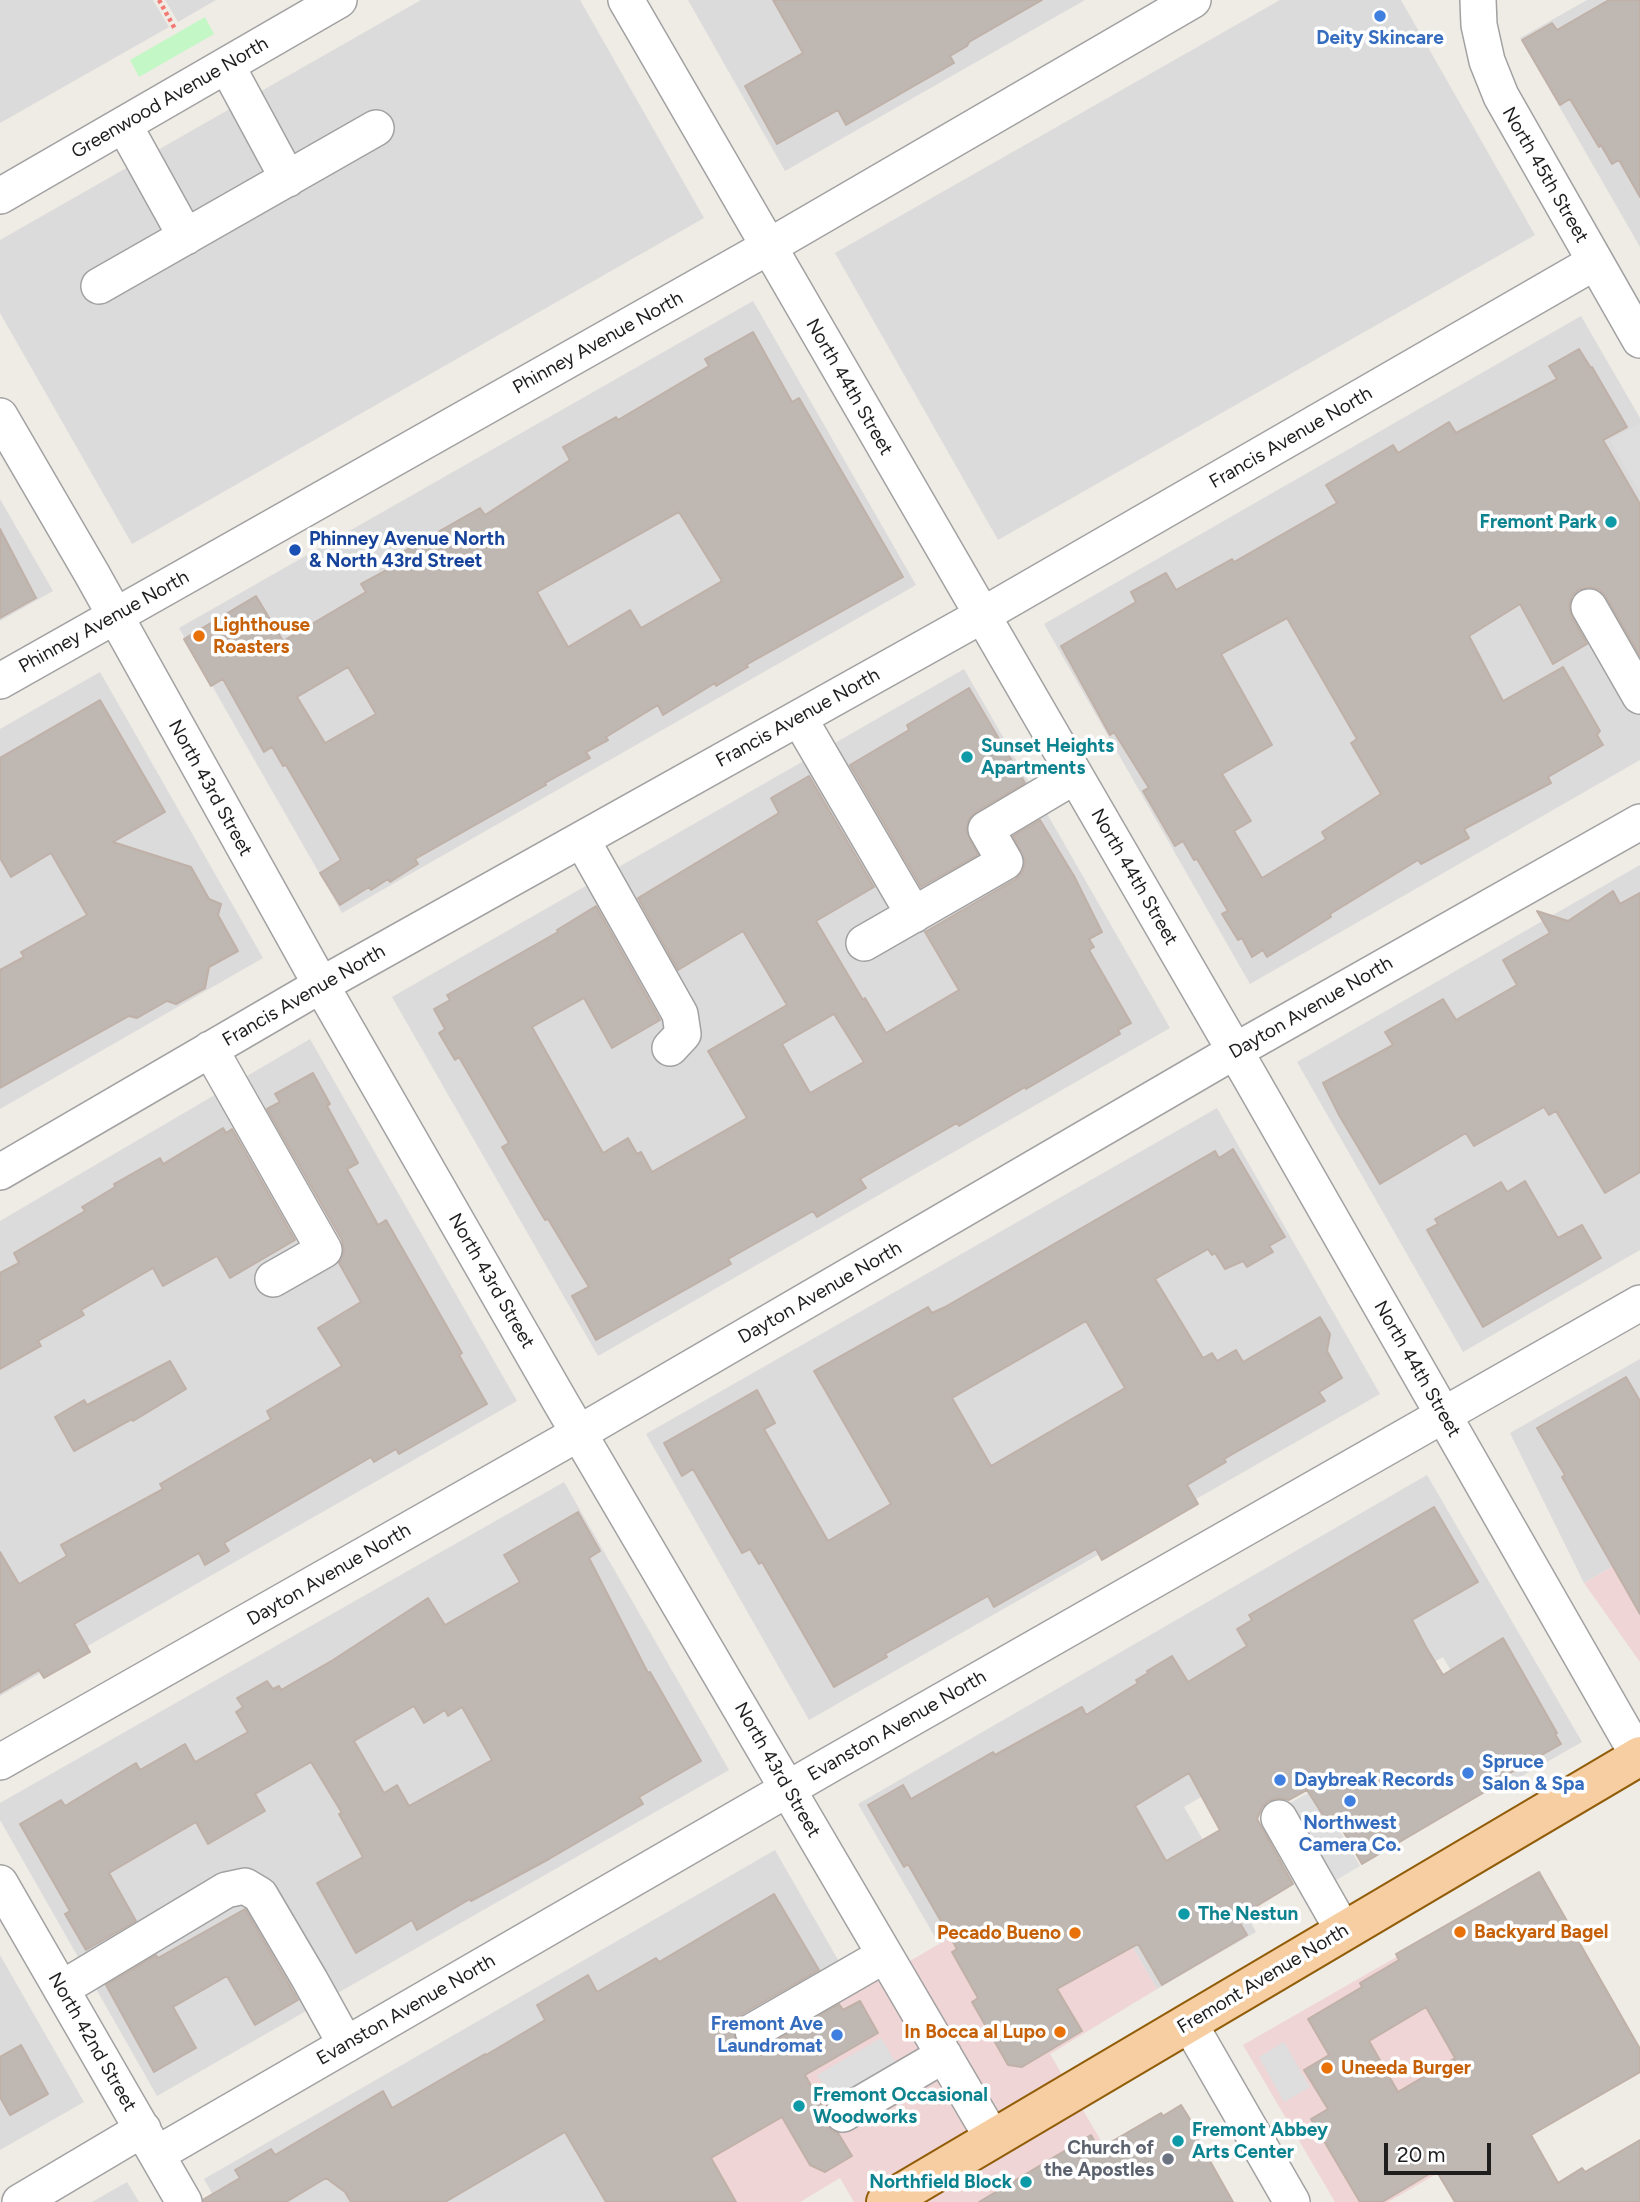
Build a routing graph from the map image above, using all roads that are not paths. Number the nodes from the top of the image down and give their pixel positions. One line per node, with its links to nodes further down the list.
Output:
1 (339, 0): 5 (street, Greenwood Avenue North)
2 (626, 0): 11 (street, North 44th Street)
3 (1193, 0): 11 (street, Phinney Avenue North)
4 (1478, 0): 12 (street, North 45th Street)
5 (227, 66): 6 (street, Greenwood Avenue North); 8 (street)
6 (124, 125): 9 (street, Greenwood Avenue North); 10 (street)
7 (376, 128): 8 (street)
8 (288, 179): 10 (street)
9 (0, 196)
10 (186, 237): 13 (street)
11 (768, 247): 17 (street, Phinney Avenue North); 18 (street, North 44th Street)
12 (1595, 262): 14 (street, North 45th Street); 18 (street, Francis Avenue North)
13 (99, 286)
14 (1640, 340)
15 (0, 416): 17 (street, North 43rd Street)
16 (1589, 607): 20 (street)
17 (115, 616): 19 (street, Phinney Avenue North); 27 (street, North 43rd Street)
18 (981, 616): 21 (street, Francis Avenue North); 22 (street, North 44th Street)
19 (0, 681)
20 (1640, 696)
21 (799, 718): 24 (street, Francis Avenue North); 25 (street)
22 (1075, 776): 25 (street); 30 (street, North 44th Street)
23 (1640, 822): 30 (street, Dayton Avenue North)
24 (582, 840): 27 (street, Francis Avenue North); 28 (street)
25 (914, 915): 26 (street)
26 (864, 943)
27 (321, 985): 29 (street, Francis Avenue North); 35 (street, North 43rd Street)
28 (670, 1048)
29 (210, 1049): 31 (street, Francis Avenue North); 32 (street)
30 (1235, 1051): 34 (street, North 44th Street); 35 (street, Dayton Avenue North)
31 (0, 1172)
32 (273, 1279)
33 (1640, 1303): 34 (street, Evanston Avenue North)
34 (1442, 1415): 36 (street, North 44th Street); 38 (street, Evanston Avenue North)
35 (579, 1433): 37 (street, Dayton Avenue North); 38 (street, North 43rd Street)
36 (1640, 1756): 41 (main road, Fremont Avenue North)
37 (0, 1762)
38 (788, 1789): 42 (street, North 43rd Street); 46 (street, Evanston Avenue North)
39 (1279, 1818): 41 (street)
40 (0, 1883): 43 (street, North 42nd Street)
41 (1344, 1931): 44 (main road, Fremont Avenue North)
42 (885, 1955): 45 (street); 47 (street, North 43rd Street)
43 (61, 1989): 46 (street); 50 (street, North 42nd Street)
44 (1189, 2023): 49 (main road, Fremont Avenue North); 54 (street)
45 (753, 2031)
46 (346, 2045): 50 (street, Evanston Avenue North)
47 (944, 2055): 48 (street); 49 (street, North 43rd Street)
48 (843, 2114)
49 (993, 2139): 53 (main road, Fremont Avenue North)
50 (150, 2142): 51 (street, Evanston Avenue North); 52 (street, North 42nd Street)
51 (20, 2202)
52 (184, 2202)
53 (886, 2202)
54 (1292, 2202)

